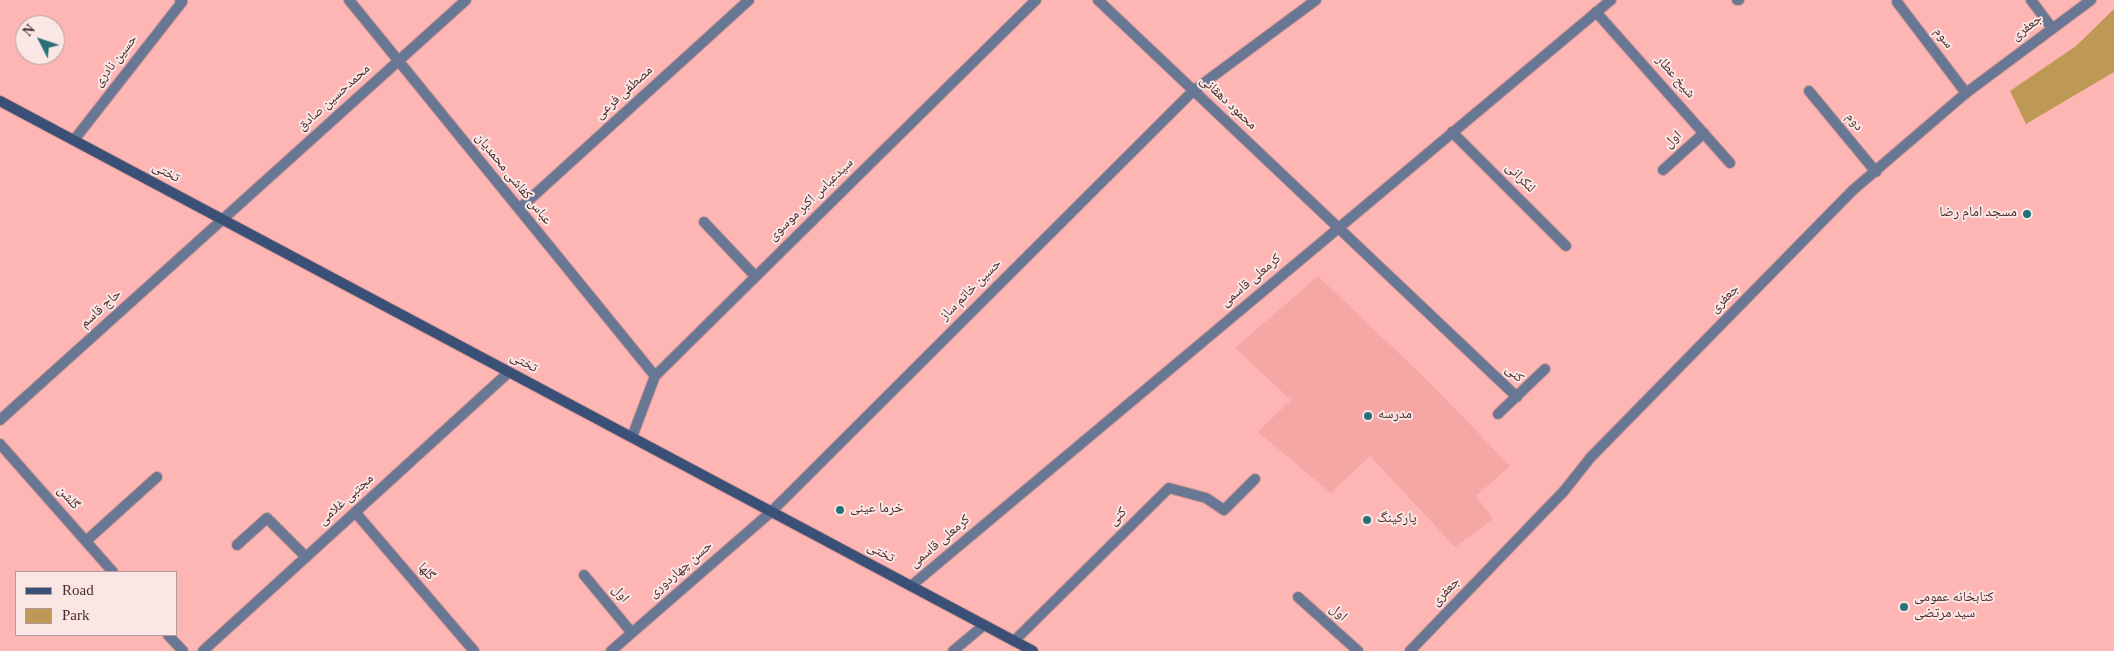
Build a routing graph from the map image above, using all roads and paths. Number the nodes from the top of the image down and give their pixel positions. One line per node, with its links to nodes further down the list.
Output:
1 (180, 0): 21 (street, حسین نادری)
2 (349, 0): 14 (street, عباس کفاشی محمدیان)
3 (466, 0): 14 (street, محمدحسین صادق)
4 (749, 0): 25 (street, مصطفی فرعی)
5 (1036, 0): 30 (street, سیدعباس اکبر موسوی)
6 (1098, 0): 15 (street, محمود دهقانی)
7 (1316, 0): 15 (street, حسین خاتم ساز)
8 (1611, 0): 12 (street, کرمعلی قاسمی)
9 (2031, 0): 13 (street)
10 (2090, 0): 13 (street, جعفری)
11 (1897, 2): 17 (street, سوم)
12 (1596, 12): 19 (street, کرمعلی قاسمی); 20 (street, شیخ عطار)
13 (2052, 28): 17 (street, جعفری)
14 (398, 61): 25 (street, عباس کفاشی محمدیان); 26 (street, محمدحسین صادق)
15 (1193, 91): 28 (street, محمود دهقانی); 42 (street, حسین خاتم ساز)
16 (1809, 91): 24 (street, دوم)
17 (1966, 93): 24 (street, جعفری)
18 (0, 101): 21 (main road, تختی)
19 (1452, 132): 28 (street, کرمعلی قاسمی); 29 (street, لنکرانی)
20 (1704, 133): 22 (street, شیخ عطار); 23 (street, اول)
21 (74, 140): 26 (main road, تختی)
22 (1730, 163)
23 (1663, 170)
24 (1876, 172): 61 (street, جعفری)
25 (519, 209): 33 (street, عباس کفاشی محمدیان)
26 (222, 220): 32 (main road, تختی); 36 (street, حاج قاسم)
27 (704, 222): 30 (street)
28 (1338, 228): 34 (street, کنی); 48 (street, کرمعلی قاسمی)
29 (1566, 246)
30 (754, 276): 33 (street, سیدعباس اکبر موسوی)
31 (1545, 369): 34 (street, کنی)
32 (509, 372): 37 (main road, تختی); 41 (street, مجتبی غلامی)
33 (655, 376): 37 (street, سیدعباس اکبر موسوی)
34 (1517, 397): 35 (street, کنی)
35 (1498, 414)
36 (0, 420)
37 (632, 438): 42 (main road, تختی)
38 (0, 444): 43 (street, گلشن)
39 (157, 477): 43 (street)
40 (1255, 478): 53 (street, کنی)
41 (355, 512): 45 (street, مجتبی غلامی); 56 (street, گلها)
42 (771, 512): 48 (main road, تختی); 51 (street, حسن چهاردوری)
43 (86, 541): 46 (street, گلشن)
44 (237, 545): 45 (street)
45 (306, 556): 55 (street, مجتبی غلامی)
46 (112, 571)
47 (584, 575): 51 (street, اول)
48 (911, 586): 50 (main road, تختی)
49 (1298, 597): 60 (street, اول)
50 (984, 625): 53 (main road, تختی); 58 (street)
51 (632, 633): 57 (street, حسن چهاردوری)
52 (169, 636): 54 (street)
53 (1014, 641): 59 (main road, تختی)
54 (182, 651)
55 (203, 651)
56 (474, 651)
57 (611, 651)
58 (953, 651)
59 (1033, 651)
60 (1358, 651)
61 (1410, 651)

